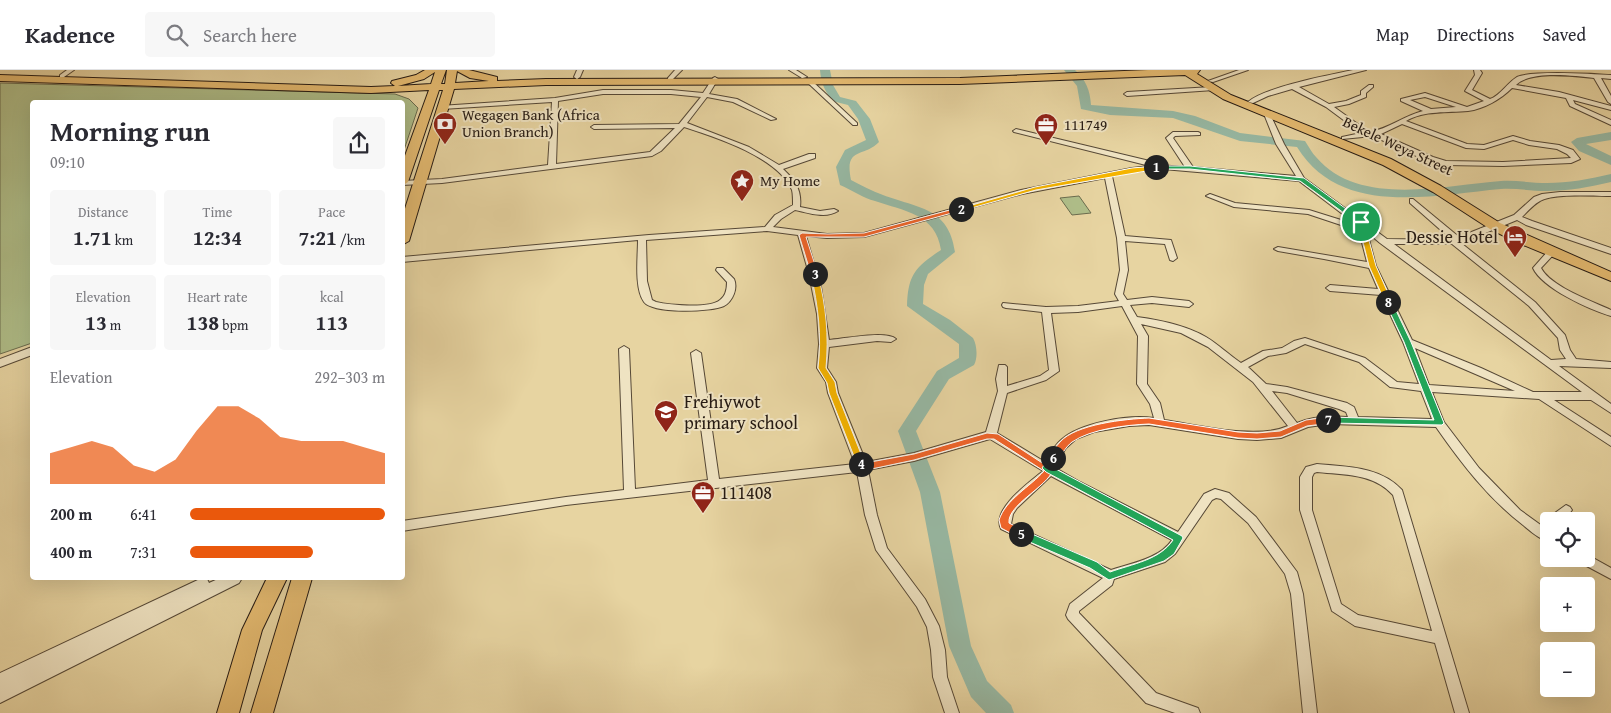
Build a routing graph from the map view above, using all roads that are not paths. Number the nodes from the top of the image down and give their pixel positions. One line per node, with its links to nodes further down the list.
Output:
1 (432, 70): 30 (main road)
2 (441, 70): 24 (main road)
3 (461, 70): 23 (main road)
4 (679, 70): 20 (street)
5 (792, 70): 21 (street)
6 (1115, 70): 15 (main road)
7 (1245, 70): 25 (street)
8 (1363, 70): 29 (street)
9 (1476, 70): 35 (street)
10 (1167, 72): 11 (main road); 15 (main road)
11 (1191, 72): 25 (main road)
12 (1570, 72): 17 (street); 28 (street)
13 (0, 74): 16 (main road)
14 (578, 74): 20 (main road); 23 (main road)
15 (1074, 74): 21 (main road)
16 (59, 75): 18 (main road); 30 (main road)
17 (1605, 76): 37 (street)
18 (0, 78)
19 (451, 79): 23 (main road); 24 (main road); 40 (main road)
20 (670, 79): 22 (main road)
21 (807, 80): 22 (main road); 48 (street)
22 (714, 81): 26 (main road); 32 (street)
23 (496, 82): 26 (main road); 40 (main road)
24 (434, 85): 30 (main road); 38 (main road)
25 (1211, 85): 31 (street); 36 (main road, Bekele Weya Street); 44 (main road)
26 (605, 86): 32 (street); 34 (street)
27 (1371, 86): 39 (street)
28 (1512, 86): 33 (street); 35 (street)
29 (1294, 87): 36 (street); 39 (street)
30 (375, 88): 38 (main road)
31 (1127, 94)
32 (704, 95): 45 (street); 49 (street)
33 (1569, 97): 41 (street); 47 (street)
34 (555, 100): 40 (street); 57 (street)
35 (1489, 101): 42 (street)
36 (1251, 102): 54 (main road, Bekele Weya Street)
37 (1611, 102)
38 (428, 106): 60 (main road)
39 (1328, 106): 53 (street)
40 (442, 107): 63 (main road)
41 (1611, 108)
42 (1466, 109): 43 (street); 43 (street)
43 (1430, 112): 46 (street)
44 (1267, 114): 62 (street); 65 (main road)
45 (773, 119)
46 (1402, 122): 53 (street); 53 (street)
47 (1611, 122)
48 (855, 124)
49 (681, 125): 50 (street); 57 (street); 58 (street)
50 (594, 127)
51 (1016, 131): 56 (street)
52 (1198, 134): 59 (street)
53 (1371, 134): 54 (street)
54 (1344, 138): 65 (main road, Bekele Weya Street)
55 (812, 156): 58 (street)
56 (1163, 166): 59 (street); 61 (street)
57 (552, 167): 63 (street)
58 (778, 168): 69 (street)
59 (1190, 168): 62 (street)
60 (405, 174)
61 (1108, 176): 76 (street); 78 (street)
62 (1302, 179): 73 (street)
63 (420, 182): 64 (street); 75 (main road)
64 (405, 183)
65 (1446, 190): 72 (main road)
66 (1611, 194): 71 (street)
67 (1210, 196): 73 (street)
68 (1413, 201): 80 (street)
69 (796, 208): 70 (street); 74 (street)
70 (834, 211)
71 (1517, 217): 72 (street); 82 (street)
72 (1499, 225): 80 (street); 83 (main road); 88 (main road)
73 (1362, 226): 79 (street); 86 (street)
74 (767, 229): 76 (street); 77 (street)
75 (405, 231)
76 (802, 235): 100 (street)
77 (642, 238): 85 (street); 87 (street)
78 (1121, 238): 84 (street); 92 (street)
79 (1383, 241): 80 (street); 106 (street)
80 (1457, 242): 104 (street)
81 (1278, 249): 86 (street)
82 (1611, 251)
83 (1551, 253): 89 (main road); 96 (street)
84 (1173, 258)
85 (405, 260)
86 (1372, 266): 91 (street)
87 (720, 270)
88 (1611, 270)
89 (1611, 276)
90 (1330, 288): 91 (street)
91 (1383, 292): 99 (street)
92 (1124, 302): 93 (street); 95 (street); 97 (street)
93 (1189, 304)
94 (1006, 305): 95 (street)
95 (1046, 310): 112 (street)
96 (1611, 313)
97 (1134, 320): 109 (street); 117 (street)
98 (891, 340): 100 (street)
99 (1408, 342): 111 (street); 113 (street)
100 (825, 344): 122 (street)
101 (624, 349): 125 (street)
102 (30, 352): 105 (street)
103 (696, 353): 124 (street)
104 (1573, 362): 106 (street); 107 (street)
105 (0, 363)
106 (1549, 363): 114 (street)
107 (1611, 365)
108 (1002, 367): 112 (street)
109 (1241, 367): 110 (street); 111 (street)
110 (1264, 387): 116 (street); 119 (street)
111 (1425, 388): 113 (street); 118 (street)
112 (1003, 392): 120 (street)
113 (1536, 395): 114 (street); 121 (street)
114 (1592, 396): 115 (street)
115 (1611, 409)
116 (1354, 420): 118 (street); 119 (street)
117 (1160, 423): 119 (street); 123 (street)
118 (1440, 423): 129 (street)
119 (1295, 427)
120 (991, 435): 122 (street); 123 (street)
121 (1611, 442)
122 (862, 467): 124 (street); 143 (street)
123 (1048, 469): 130 (street); 133 (street)
124 (714, 485): 125 (street)
125 (630, 494): 128 (street)
126 (1566, 510): 127 (street)
127 (1563, 512)
128 (405, 526)
129 (1540, 526)
130 (1178, 538): 133 (street); 145 (street)
131 (1595, 564): 132 (street)
132 (1611, 574)
133 (1109, 576): 144 (street)
134 (211, 580): 139 (street)
135 (230, 580): 140 (street)
136 (276, 580): 141 (main road)
137 (301, 580): 142 (main road)
138 (1440, 638): 138 (street); 146 (street)
139 (0, 682)
140 (0, 695)
141 (228, 713)
142 (262, 713)
143 (952, 713)
144 (1193, 713)
145 (1310, 713)
146 (1462, 713)

